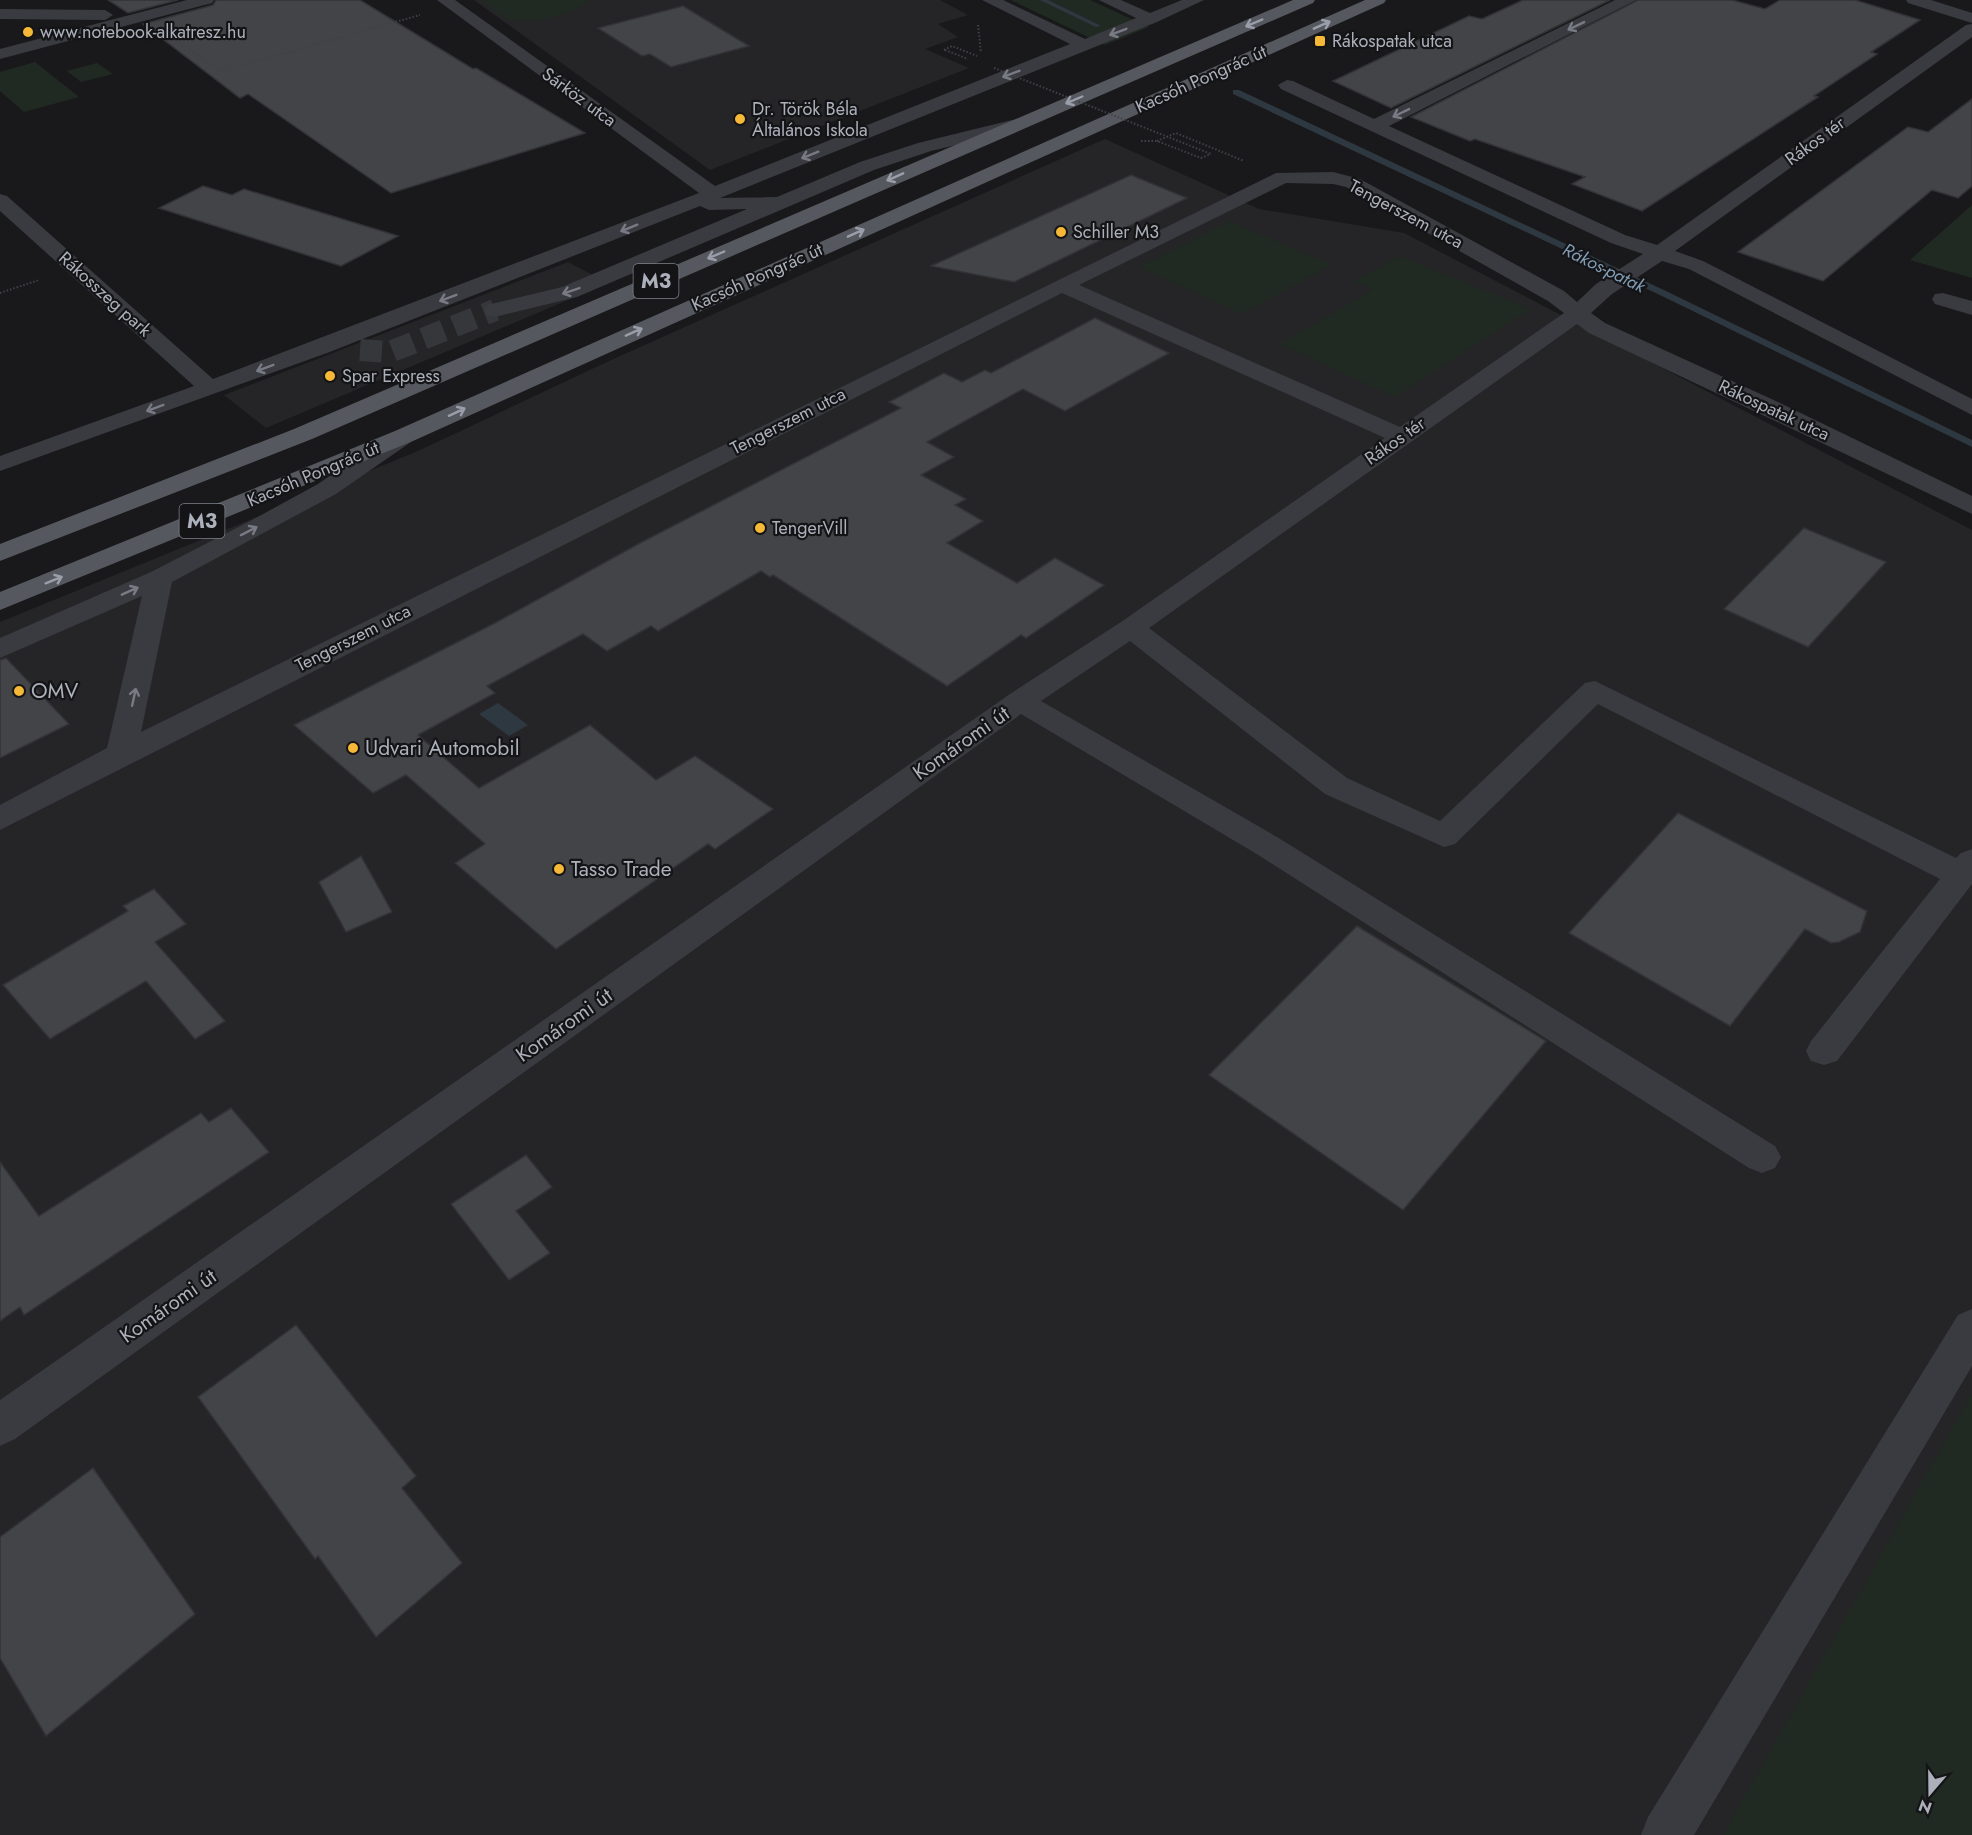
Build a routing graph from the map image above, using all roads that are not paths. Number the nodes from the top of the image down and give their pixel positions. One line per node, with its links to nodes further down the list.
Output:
1 (206, 0): 11 (street)
2 (990, 0): 15 (street)
3 (1107, 0): 13 (street)
4 (1196, 0): 13 (street)
5 (1307, 0): 19 (main road, Kacsóh Pongrác út / M3, one-way to 19)
6 (1378, 0): 34 (main road, Kacsóh Pongrác út / M3, one-way to 6)
7 (1628, 0): 18 (street, one-way to 18)
8 (1914, 0): 12 (street)
9 (449, 3): 20 (street, Sárköz utca)
10 (0, 14): 11 (street)
11 (146, 15): 16 (street)
12 (1972, 18)
13 (1151, 19): 15 (street, one-way to 15)
14 (1972, 29): 25 (street, Rákos tér)
15 (1085, 45): 20 (street, one-way to 20)
16 (0, 54)
17 (1287, 85): 18 (street)
18 (1376, 125): 25 (street)
19 (1012, 126): 22 (street); 38 (main road, Kacsóh Pongrác út / M3, one-way to 38)
20 (713, 194): 23 (street)
21 (0, 200): 32 (street, Rákosszeg park)
22 (780, 203): 23 (street); 24 (street, one-way to 24)
23 (673, 210): 24 (street, one-way to 24)
24 (593, 242): 30 (street, one-way to 30)
25 (1658, 254): 29 (street, Rákos tér); 33 (street)
26 (1060, 285): 29 (street, Tengerszem utca); 35 (street); 44 (street, Tengerszem utca)
27 (1943, 299): 28 (street)
28 (1972, 308)
29 (1578, 313): 35 (street, Rákos tér); 37 (street, Rákospatak utca)
30 (319, 348): 31 (street); 32 (street, one-way to 32)
31 (360, 350)
32 (210, 388): 36 (street, one-way to 36)
33 (1972, 408)
34 (404, 436): 39 (street, one-way to 34); 40 (main road, Kacsóh Pongrác út / M3, one-way to 34)
35 (1400, 436): 41 (street, Rákos tér)
36 (0, 464)
37 (1972, 506)
38 (0, 553)
39 (160, 578): 42 (street, one-way to 39); 44 (street, one-way to 39)
40 (0, 602)
41 (1131, 628): 43 (street, Komáromi út); 46 (street)
42 (0, 649)
43 (1020, 701): 48 (street); 50 (street, Komáromi út)
44 (122, 754): 45 (street, Tengerszem utca)
45 (0, 819)
46 (1967, 868): 47 (street)
47 (1824, 1051)
48 (1762, 1156)
49 (1972, 1329): 51 (street)
50 (0, 1425)
51 (1666, 1835)

